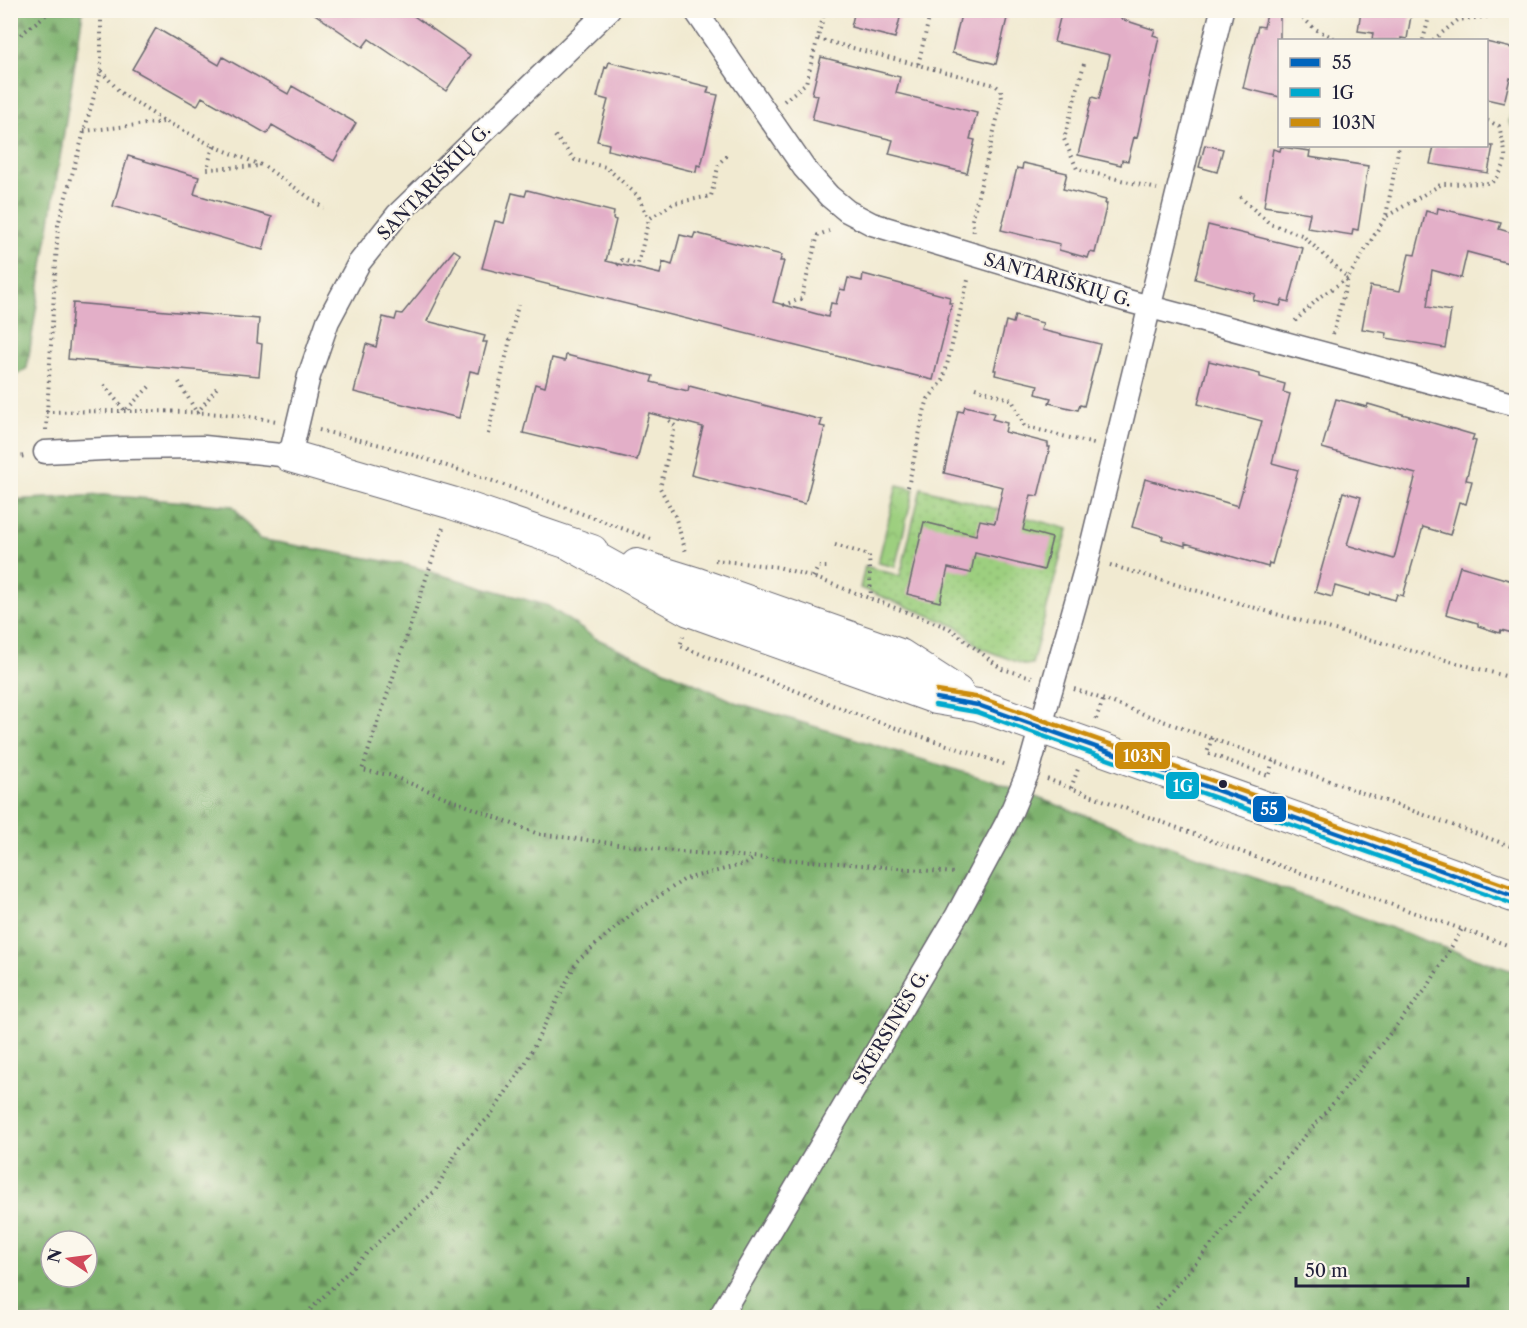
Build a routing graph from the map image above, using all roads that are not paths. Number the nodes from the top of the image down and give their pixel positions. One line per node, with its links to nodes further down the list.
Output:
1 (609, 10): 7 (street, SANTARIŠKIŲ G.)
2 (695, 10): 4 (street, SANTARIŠKIŲ G.)
3 (1222, 10): 4 (street, SKERSINĖS G.)
4 (1150, 307): 5 (street, SANTARIŠKIŲ G.); 8 (street, SKERSINĖS G.)
5 (1516, 405)
6 (45, 453): 7 (street)
7 (290, 456): 8 (main road)
8 (1041, 727): 9 (main road); 10 (street, SKERSINĖS G.)
9 (1516, 897)
10 (719, 1317)

